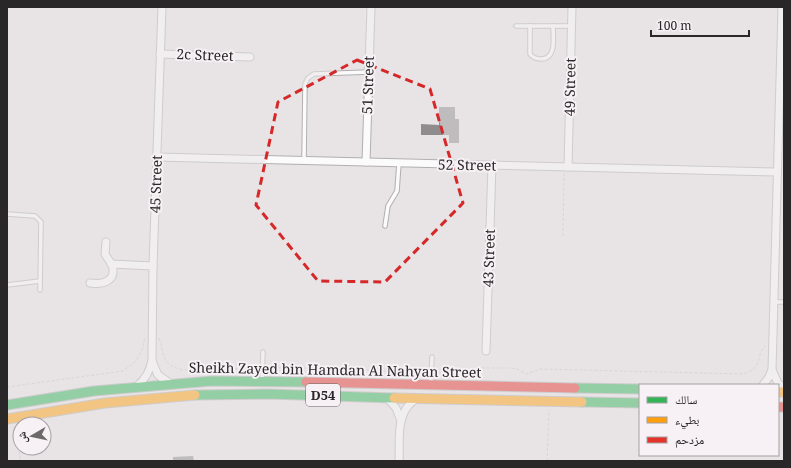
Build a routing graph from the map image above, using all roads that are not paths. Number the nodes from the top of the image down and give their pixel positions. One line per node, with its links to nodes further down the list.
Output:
1 (162, 7): 9 (street, 45 Street)
2 (371, 7): 11 (street, 51 Street)
3 (572, 7): 8 (street, 49 Street)
4 (782, 7): 18 (street)
5 (516, 26): 6 (lane)
6 (530, 26): 7 (lane); 7 (lane)
7 (553, 26): 8 (lane)
8 (572, 26): 17 (street, 49 Street)
9 (160, 54): 10 (street, 2c Street); 12 (street, 45 Street)
10 (250, 57)
11 (369, 72): 13 (lane); 14 (street, 51 Street)
12 (157, 157): 13 (street, 52 Street); 23 (street, 45 Street)
13 (304, 161): 14 (street, 52 Street)
14 (366, 162): 15 (street, 52 Street)
15 (399, 163): 16 (street, 52 Street); 20 (lane)
16 (492, 165): 17 (street, 52 Street); 30 (street, 43 Street)
17 (566, 167): 18 (street, 52 Street)
18 (777, 172): 28 (street)
19 (7, 214): 24 (lane)
20 (386, 226)
21 (106, 242): 22 (street)
22 (111, 264): 23 (street); 25 (street)
23 (153, 266): 33 (street, 45 Street)
24 (40, 281): 26 (lane); 27 (lane)
25 (90, 283)
26 (7, 285)
27 (40, 290)
28 (774, 302): 29 (lane); 34 (street)
29 (784, 302)
30 (486, 351)
31 (263, 352): 36 (lane)
32 (432, 358): 39 (lane)
33 (152, 360): 38 (street, 45 Street); 41 (street, 45 Street)
34 (772, 370): 40 (street); 42 (street)
35 (212, 381): 36 (main road, Sheikh Zayed bin Hamdan Al Nahyan Street / D54); 38 (main road, Sheikh Zayed bin Hamdan Al Nahyan Street / D54); 45 (main road)
36 (262, 381): 37 (main road, Sheikh Zayed bin Hamdan Al Nahyan Street / D54)
37 (279, 382): 39 (main road, Sheikh Zayed bin Hamdan Al Nahyan Street / D54); 44 (main road)
38 (171, 384): 41 (main road, Sheikh Zayed bin Hamdan Al Nahyan Street / D54)
39 (431, 384): 43 (main road, Sheikh Zayed bin Hamdan Al Nahyan Street / D54)
40 (765, 384)
41 (136, 387): 49 (main road, Sheikh Zayed bin Hamdan Al Nahyan Street / D54)
42 (784, 389)
43 (639, 390)
44 (227, 395): 45 (main road, Sheikh Zayed bin Hamdan Al Nahyan Street / D54); 46 (main road, Sheikh Zayed bin Hamdan Al Nahyan Street / D54)
45 (165, 397): 50 (main road, Sheikh Zayed bin Hamdan Al Nahyan Street / D54)
46 (387, 397): 47 (main road, Sheikh Zayed bin Hamdan Al Nahyan Street / D54); 51 (street)
47 (417, 398): 48 (main road, Sheikh Zayed bin Hamdan Al Nahyan Street / D54); 51 (street)
48 (639, 403)
49 (7, 405)
50 (9, 419)
51 (401, 421): 52 (street)
52 (399, 461)

